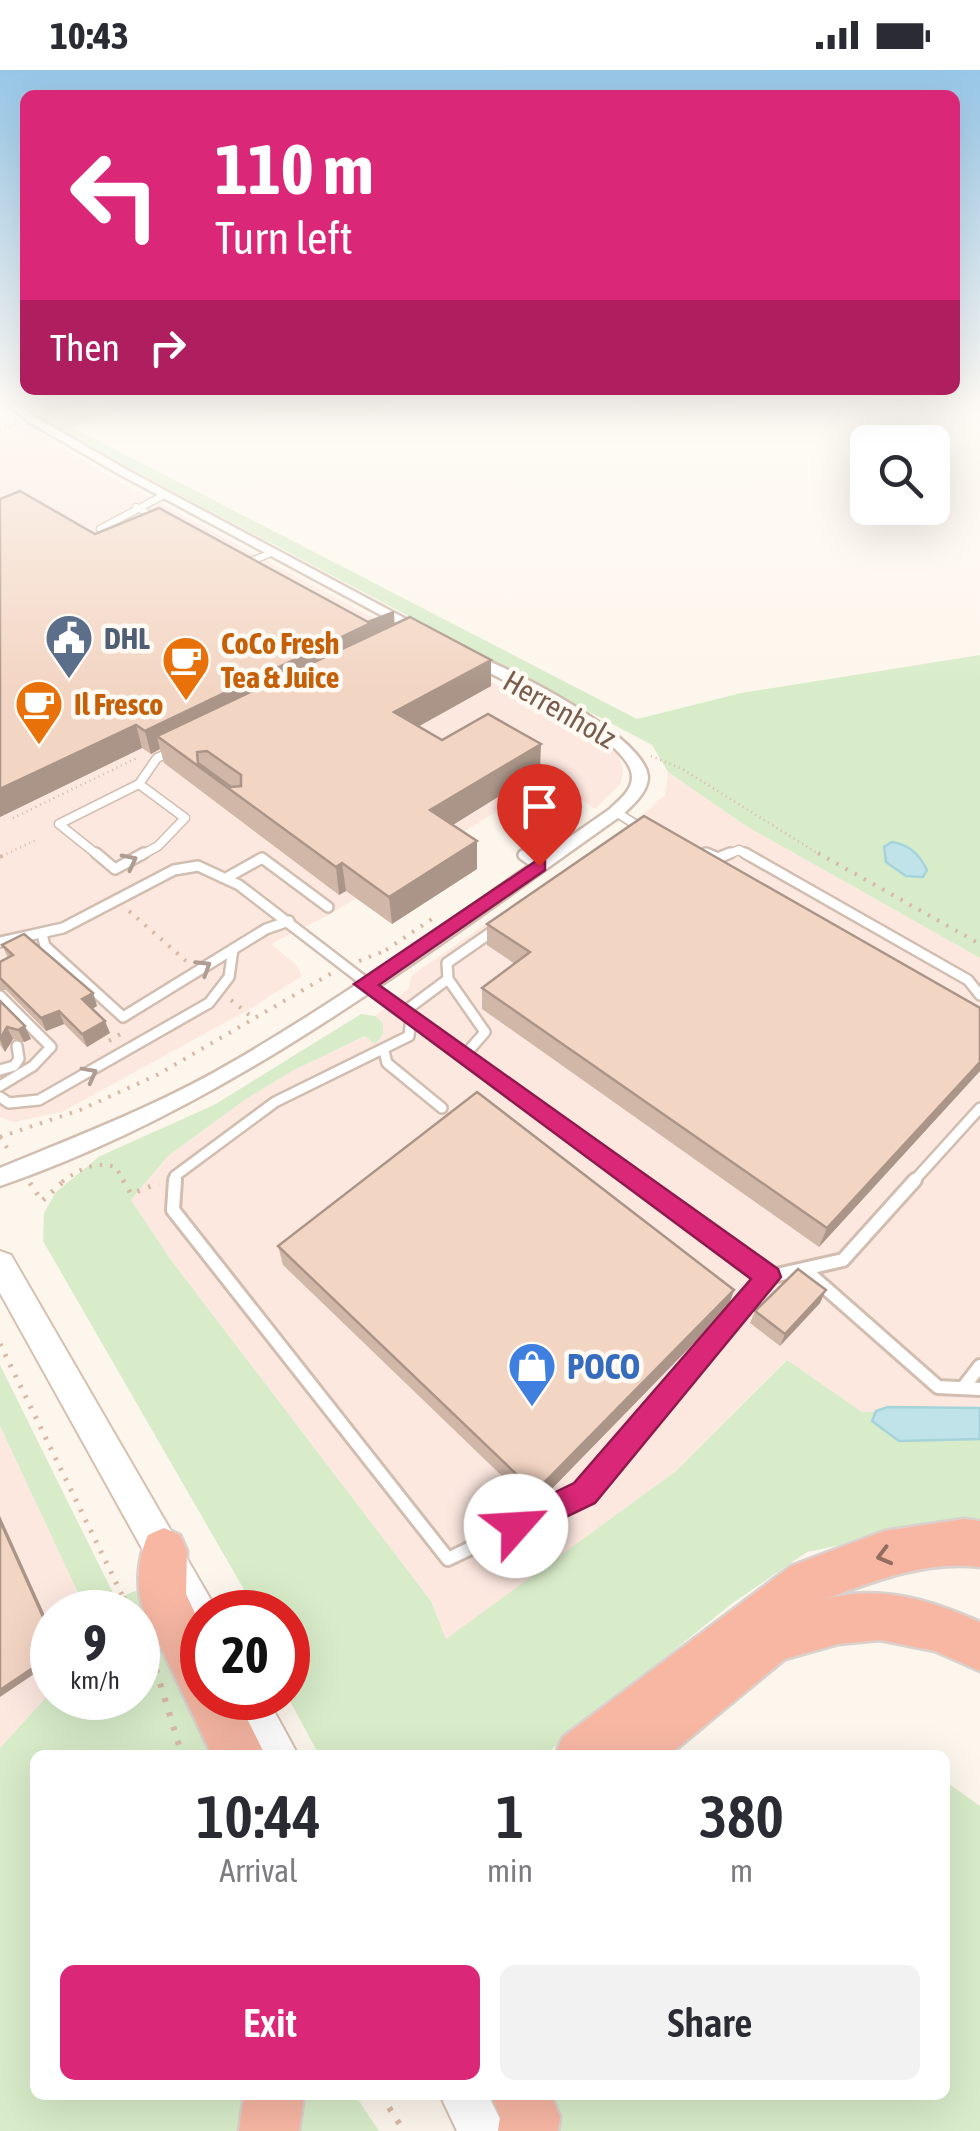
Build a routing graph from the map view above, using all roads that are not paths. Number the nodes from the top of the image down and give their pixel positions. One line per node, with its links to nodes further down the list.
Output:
1 (161, 496): 3 (lane)
2 (166, 496): 6 (street)
3 (136, 507): 4 (lane); 5 (lane)
4 (171, 526)
5 (120, 541)
6 (271, 553): 7 (lane); 8 (street)
7 (257, 573)
8 (444, 644)
9 (460, 652): 12 (street, Herrenholz)
10 (186, 745): 11 (lane)
11 (138, 784): 11 (lane, one-way to 11)
12 (616, 812): 13 (lane); 18 (street, Herrenholz)
13 (643, 827): 14 (lane); 15 (lane)
14 (658, 834)
15 (627, 838)
16 (688, 846): 28 (lane)
17 (523, 855): 18 (lane)
18 (539, 866): 27 (street, Herrenholz)
19 (228, 878): 20 (lane); 22 (lane); 23 (lane)
20 (328, 907)
21 (512, 918): 26 (lane)
22 (289, 921): 25 (lane); 27 (lane)
23 (42, 934): 24 (lane); 25 (lane, one-way to 25)
24 (0, 942)
25 (233, 949): 36 (lane, one-way to 25)
26 (448, 980): 30 (lane); 33 (lane)
27 (364, 984): 30 (lane); 39 (street, Herrenholz)
28 (980, 995)
29 (0, 996): 35 (lane)
30 (408, 1014): 32 (lane); 33 (lane)
31 (16, 1046): 34 (lane)
32 (384, 1051): 37 (lane); 42 (lane)
33 (466, 1055): 42 (lane)
34 (0, 1070)
35 (0, 1086)
36 (0, 1097)
37 (442, 1108)
38 (980, 1108): 41 (lane)
39 (0, 1176)
40 (0, 1264): 47 (main road)
41 (804, 1269): 42 (lane); 44 (lane)
42 (768, 1277)
43 (980, 1366): 44 (lane)
44 (963, 1388): 45 (lane)
45 (980, 1389)
46 (980, 1544): 55 (highway, one-way to 55)
47 (164, 1551): 48 (main road); 49 (highway)
48 (185, 1590)
49 (180, 1634)
50 (980, 1648): 56 (highway)
51 (222, 1720): 53 (highway)
52 (258, 1720): 54 (main road)
53 (237, 1750)
54 (275, 1750)
55 (588, 1750)
56 (635, 1750)
57 (273, 2100): 60 (highway)
58 (466, 2100): 61 (main road)
59 (523, 2100): 62 (highway)
60 (269, 2131)
61 (482, 2131)
62 (528, 2131)

